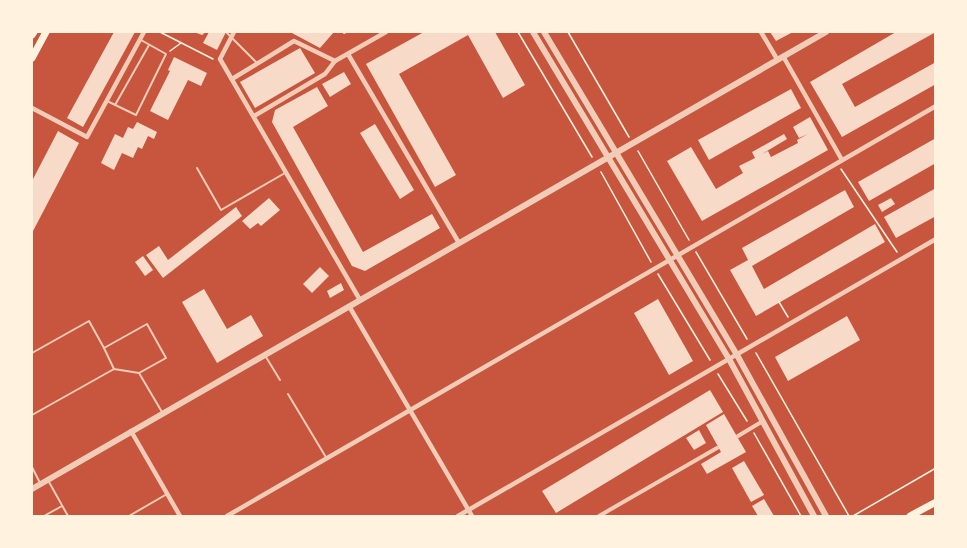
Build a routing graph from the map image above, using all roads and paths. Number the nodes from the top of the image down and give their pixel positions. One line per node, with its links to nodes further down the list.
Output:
1 (46, 32): 18 (main road)
2 (144, 32): 13 (street)
3 (160, 32): 14 (path)
4 (197, 32): 5 (lane)
5 (204, 32)
6 (386, 32): 17 (street)
7 (534, 32): 31 (street)
8 (544, 32): 30 (street)
9 (568, 32): 29 (path)
10 (761, 32): 19 (street)
11 (826, 32): 19 (street)
12 (231, 34): 21 (street); 22 (lane)
13 (140, 40): 15 (lane); 24 (street)
14 (181, 43): 16 (path); 21 (path)
15 (149, 45): 16 (lane); 25 (lane)
16 (166, 54): 25 (lane)
17 (348, 54): 20 (street); 36 (street)
18 (32, 58)
19 (780, 58): 29 (street); 32 (street)
20 (335, 61): 22 (street); 28 (street)
21 (222, 63): 23 (street)
22 (257, 63): 23 (street)
23 (232, 79): 28 (street)
24 (107, 101): 25 (lane); 27 (street)
25 (116, 105)
26 (936, 106): 32 (street)
27 (32, 108)
28 (254, 116): 34 (street)
29 (633, 143): 30 (street); 37 (path)
30 (615, 153): 31 (street); 38 (street)
31 (608, 157): 36 (street); 40 (street)
32 (839, 162): 37 (street); 39 (path)
33 (197, 168): 34 (lane)
34 (286, 172): 41 (street)
35 (936, 239): 39 (street)
36 (459, 243): 41 (street)
37 (693, 247): 38 (street); 45 (path)
38 (678, 255): 40 (street); 49 (street)
39 (902, 259): 44 (street)
40 (670, 260): 50 (street); 55 (street)
41 (360, 300): 43 (street)
42 (779, 302): 44 (path)
43 (349, 306): 48 (street); 55 (street)
44 (791, 323): 45 (street)
45 (752, 346): 49 (street); 82 (path)
46 (104, 348): 47 (lane); 51 (lane); 52 (lane)
47 (32, 353)
48 (265, 354): 53 (lane); 56 (street)
49 (737, 355): 50 (street); 81 (street)
50 (729, 359): 58 (street); 71 (street)
51 (114, 369): 52 (lane); 57 (lane)
52 (139, 373): 56 (lane)
53 (280, 380)
54 (288, 393): 62 (lane)
55 (410, 411): 62 (street); 71 (street)
56 (162, 413): 59 (street)
57 (32, 415)
58 (763, 421): 60 (street); 80 (street)
59 (131, 432): 65 (street); 68 (street)
60 (738, 435)
61 (717, 448): 79 (street)
62 (327, 459): 76 (street)
63 (32, 467): 66 (lane)
64 (936, 468): 82 (path)
65 (48, 480): 66 (street); 70 (lane)
66 (41, 483): 67 (street)
67 (32, 489)
68 (167, 494): 74 (lane); 75 (street)
69 (936, 502): 83 (main road)
70 (62, 506): 72 (lane); 73 (lane)
71 (469, 510): 77 (street); 78 (street)
72 (44, 516)
73 (68, 516)
74 (129, 516)
75 (180, 516)
76 (227, 516)
77 (458, 516)
78 (472, 516)
79 (598, 516)
80 (814, 516)
81 (825, 516)
82 (851, 516)
83 (910, 516)

